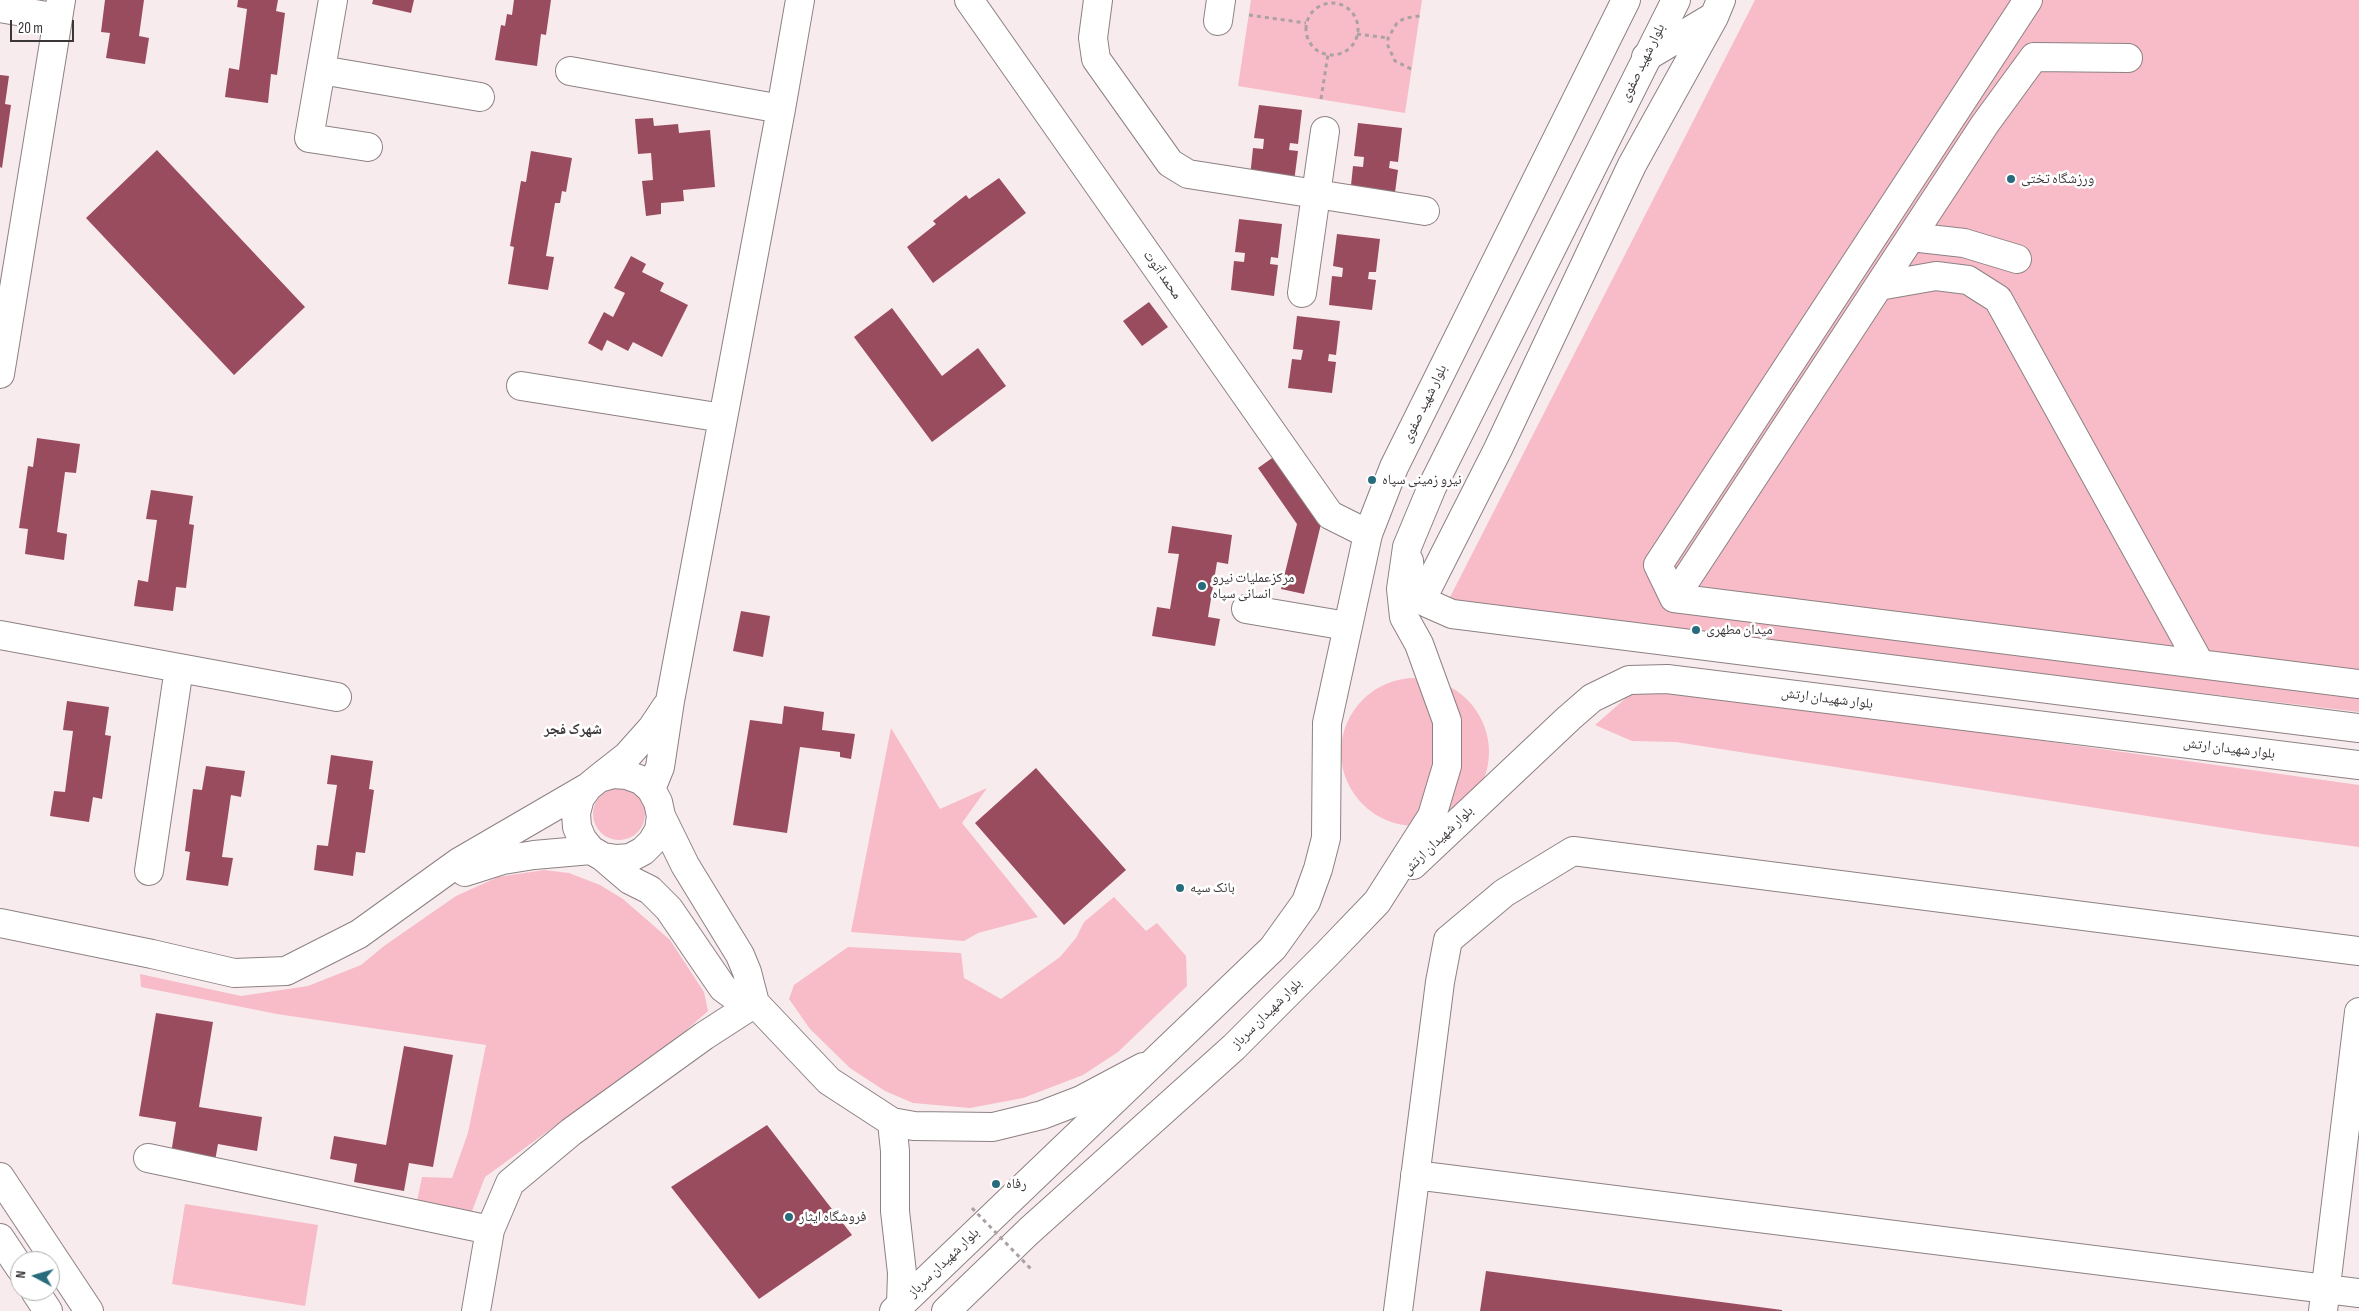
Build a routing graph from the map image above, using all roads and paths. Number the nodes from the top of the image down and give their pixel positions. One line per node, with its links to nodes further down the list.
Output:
1 (333, 0): 22 (street)
2 (800, 0): 26 (street)
3 (969, 0): 38 (street, محمد آتوت)
4 (1098, 0): 29 (street)
5 (1626, 0): 38 (street, بلوار شهید صفوی)
6 (1676, 0): 19 (street, بلوار شهید صفوی)
7 (1736, 0): 11 (street)
8 (2028, 0): 41 (street)
9 (1334, 2): 15 (path); 16 (path)
10 (0, 8): 12 (street)
11 (1717, 8): 19 (street); 40 (street)
12 (60, 9): 35 (street)
13 (1249, 15): 15 (path)
14 (1420, 16): 17 (path)
15 (1306, 24): 18 (path)
16 (1357, 34): 17 (path); 18 (path)
17 (1388, 38): 21 (path)
18 (1328, 54): 25 (path)
19 (1646, 57): 39 (street, بلوار شهید صفوی)
20 (2128, 58): 31 (street)
21 (1411, 69)
22 (321, 70): 24 (street); 28 (street)
23 (570, 71): 26 (street)
24 (480, 96)
25 (1321, 100)
26 (781, 109): 37 (street)
27 (1325, 131): 29 (street)
28 (368, 147)
29 (1317, 194): 30 (street); 34 (street)
30 (1425, 211)
31 (1911, 236): 32 (street); 33 (street)
32 (2017, 259)
33 (1879, 286): 41 (street); 46 (street)
34 (1302, 293)
35 (0, 374)
36 (521, 386): 37 (street)
37 (723, 418): 50 (street)
38 (1368, 534): 43 (street, بلوار شهید صفوی)
39 (1407, 547): 40 (street); 45 (street, بلوار شهید صفوی)
40 (1423, 597): 51 (street)
41 (1674, 598): 46 (street)
42 (1246, 609): 43 (street)
43 (1347, 626): 56 (street, بلوار شهید صفوی)
44 (0, 635): 47 (street)
45 (1419, 644): 60 (street, بلوار شهیدان سرباز)
46 (2200, 664): 48 (street)
47 (178, 668): 49 (street); 58 (street)
48 (2359, 684)
49 (337, 697)
50 (670, 701): 53 (street); 54 (street)
51 (2359, 728)
52 (2359, 765): 60 (street, بلوار شهیدان ارتش)
53 (593, 782): 54 (street); 57 (street); 59 (street)
54 (651, 789): 55 (street)
55 (661, 816): 57 (street); 63 (street)
56 (1326, 838): 65 (street, بلوار شهیدان سرباز)
57 (598, 853): 59 (street); 63 (street)
58 (149, 871)
59 (431, 882): 61 (street)
60 (1377, 902): 80 (street, بلوار شهیدان سرباز)
61 (0, 923)
62 (2359, 951): 68 (street)
63 (755, 1003): 66 (street); 71 (street)
64 (2359, 1012): 76 (street)
65 (1157, 1059): 66 (street); 77 (street, بلوار شهیدان سرباز)
66 (892, 1122): 77 (street)
67 (148, 1158): 71 (street)
68 (1415, 1175): 76 (street); 81 (street)
69 (0, 1177): 78 (street)
70 (972, 1208): 74 (path, bridge)
71 (490, 1230): 79 (street)
72 (0, 1238): 73 (street)
73 (10, 1253)
74 (1031, 1269)
75 (2359, 1293): 76 (street)
76 (2324, 1300)
77 (897, 1308)
78 (88, 1311)
79 (476, 1311)
80 (946, 1311)
81 (1398, 1311)

